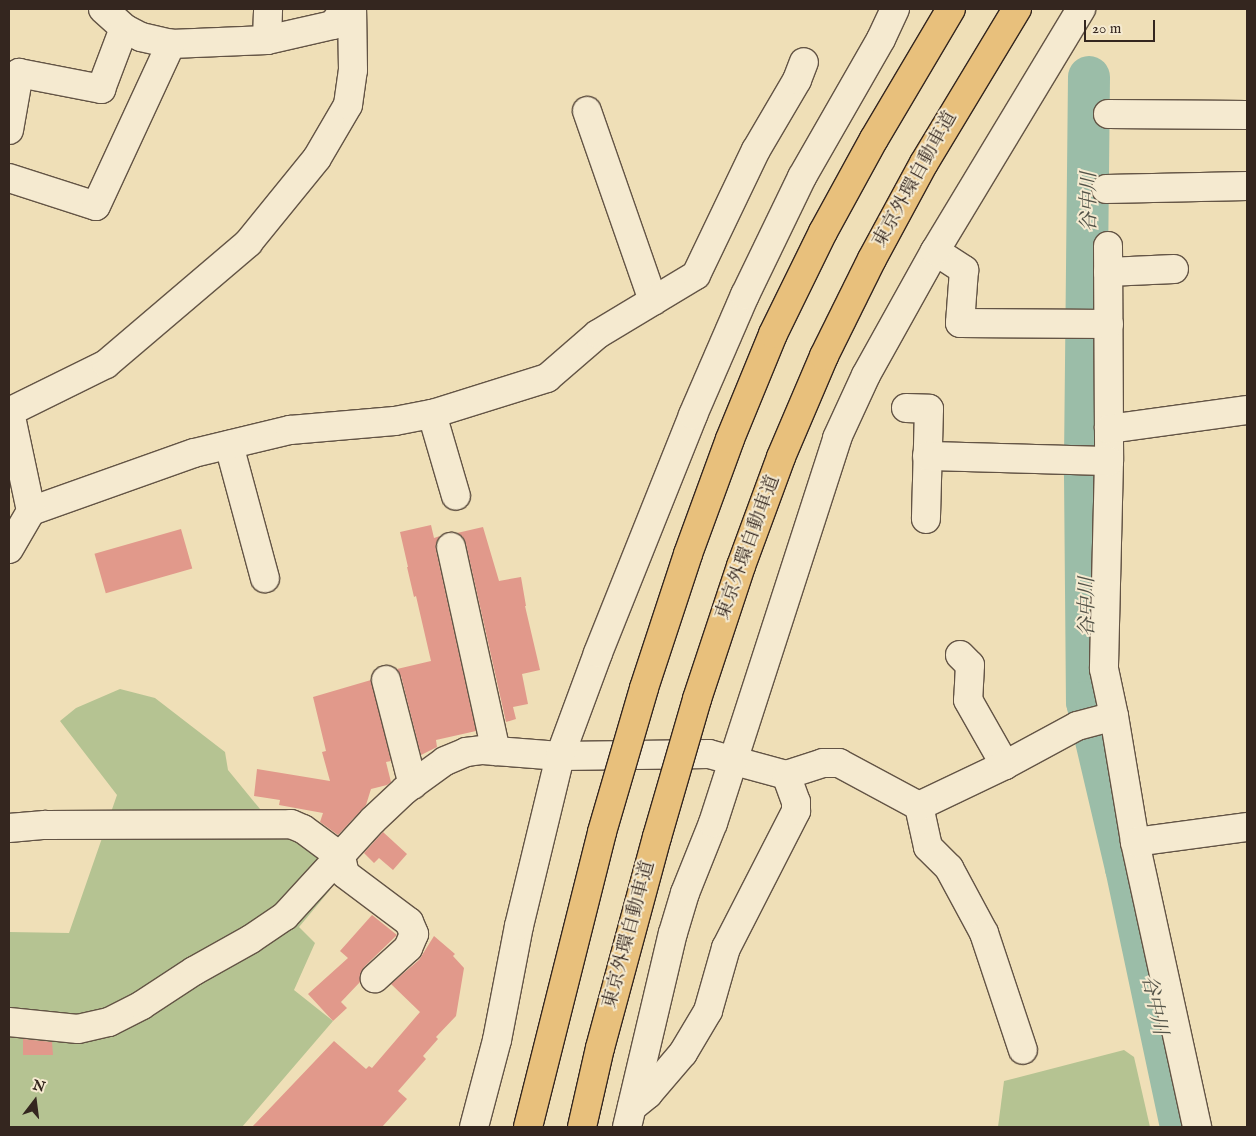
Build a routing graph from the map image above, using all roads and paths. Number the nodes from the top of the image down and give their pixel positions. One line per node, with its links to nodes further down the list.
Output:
1 (103, 9): 9 (street)
2 (268, 9): 10 (street)
3 (344, 9): 10 (street)
4 (352, 9): 26 (street)
5 (896, 9): 42 (street)
6 (951, 9): 57 (highway, bridge)
7 (1017, 9): 58 (highway, 東京外環自動車道, bridge)
8 (1081, 9): 20 (street)
9 (124, 28): 11 (street); 16 (street)
10 (267, 40): 11 (street)
11 (171, 44): 17 (street)
12 (804, 62): 22 (street)
13 (587, 111): 22 (street)
14 (1108, 114): 15 (street)
15 (1247, 115)
16 (9, 130)
17 (9, 178)
18 (1247, 186): 19 (street)
19 (1106, 189)
20 (936, 251): 23 (street); 43 (street)
21 (1174, 269): 23 (street)
22 (653, 301): 27 (street)
23 (1094, 324): 28 (street)
24 (906, 408): 30 (street)
25 (1247, 410): 28 (street)
26 (9, 412): 33 (street)
27 (432, 414): 29 (street); 32 (street)
28 (1109, 429): 31 (street)
29 (229, 445): 33 (street); 37 (street)
30 (927, 456): 31 (street); 34 (street)
31 (1093, 460): 40 (street)
32 (456, 496)
33 (31, 511): 35 (street)
34 (926, 519)
35 (10, 546)
36 (451, 547): 41 (street)
37 (265, 578)
38 (960, 655): 44 (street)
39 (386, 680): 46 (street)
40 (1098, 720): 44 (street); 50 (street)
41 (496, 751): 42 (street); 46 (street)
42 (560, 756): 43 (street); 56 (street)
43 (734, 760): 45 (street); 55 (street)
44 (1005, 765): 47 (street)
45 (786, 775): 47 (street); 55 (street)
46 (413, 785): 51 (street)
47 (919, 806): 54 (street)
48 (1247, 827): 50 (street)
49 (9, 828): 51 (street)
50 (1134, 842): 59 (street)
51 (341, 857): 52 (street); 53 (street)
52 (375, 978)
53 (9, 1022)
54 (1023, 1050)
55 (629, 1117)
56 (474, 1127)
57 (528, 1127)
58 (582, 1127)
59 (1197, 1127)

